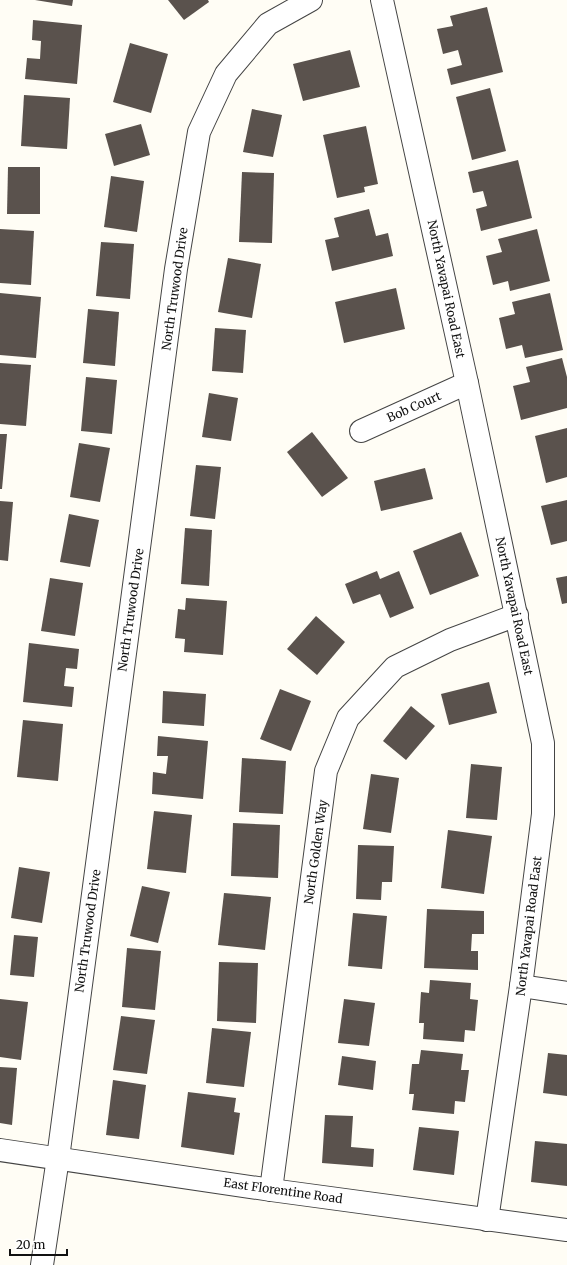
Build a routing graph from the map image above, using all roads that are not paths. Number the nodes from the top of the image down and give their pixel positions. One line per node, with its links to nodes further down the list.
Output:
1 (311, 0): 9 (street, North Truwood Drive)
2 (382, 0): 3 (street, North Yavapai Road East)
3 (467, 383): 4 (street, Bob Court); 5 (street, North Yavapai Road East)
4 (361, 431)
5 (517, 615): 6 (street, North Yavapai Road East); 10 (street, North Golden Way)
6 (521, 986): 7 (street); 11 (street, North Yavapai Road East)
7 (567, 993)
8 (0, 1150): 9 (street, East Florentine Road)
9 (58, 1158): 10 (street, East Florentine Road); 13 (street, North Truwood Drive)
10 (271, 1190): 11 (street, East Florentine Road)
11 (487, 1220): 12 (street, East Florentine Road)
12 (567, 1230)
13 (42, 1265)

